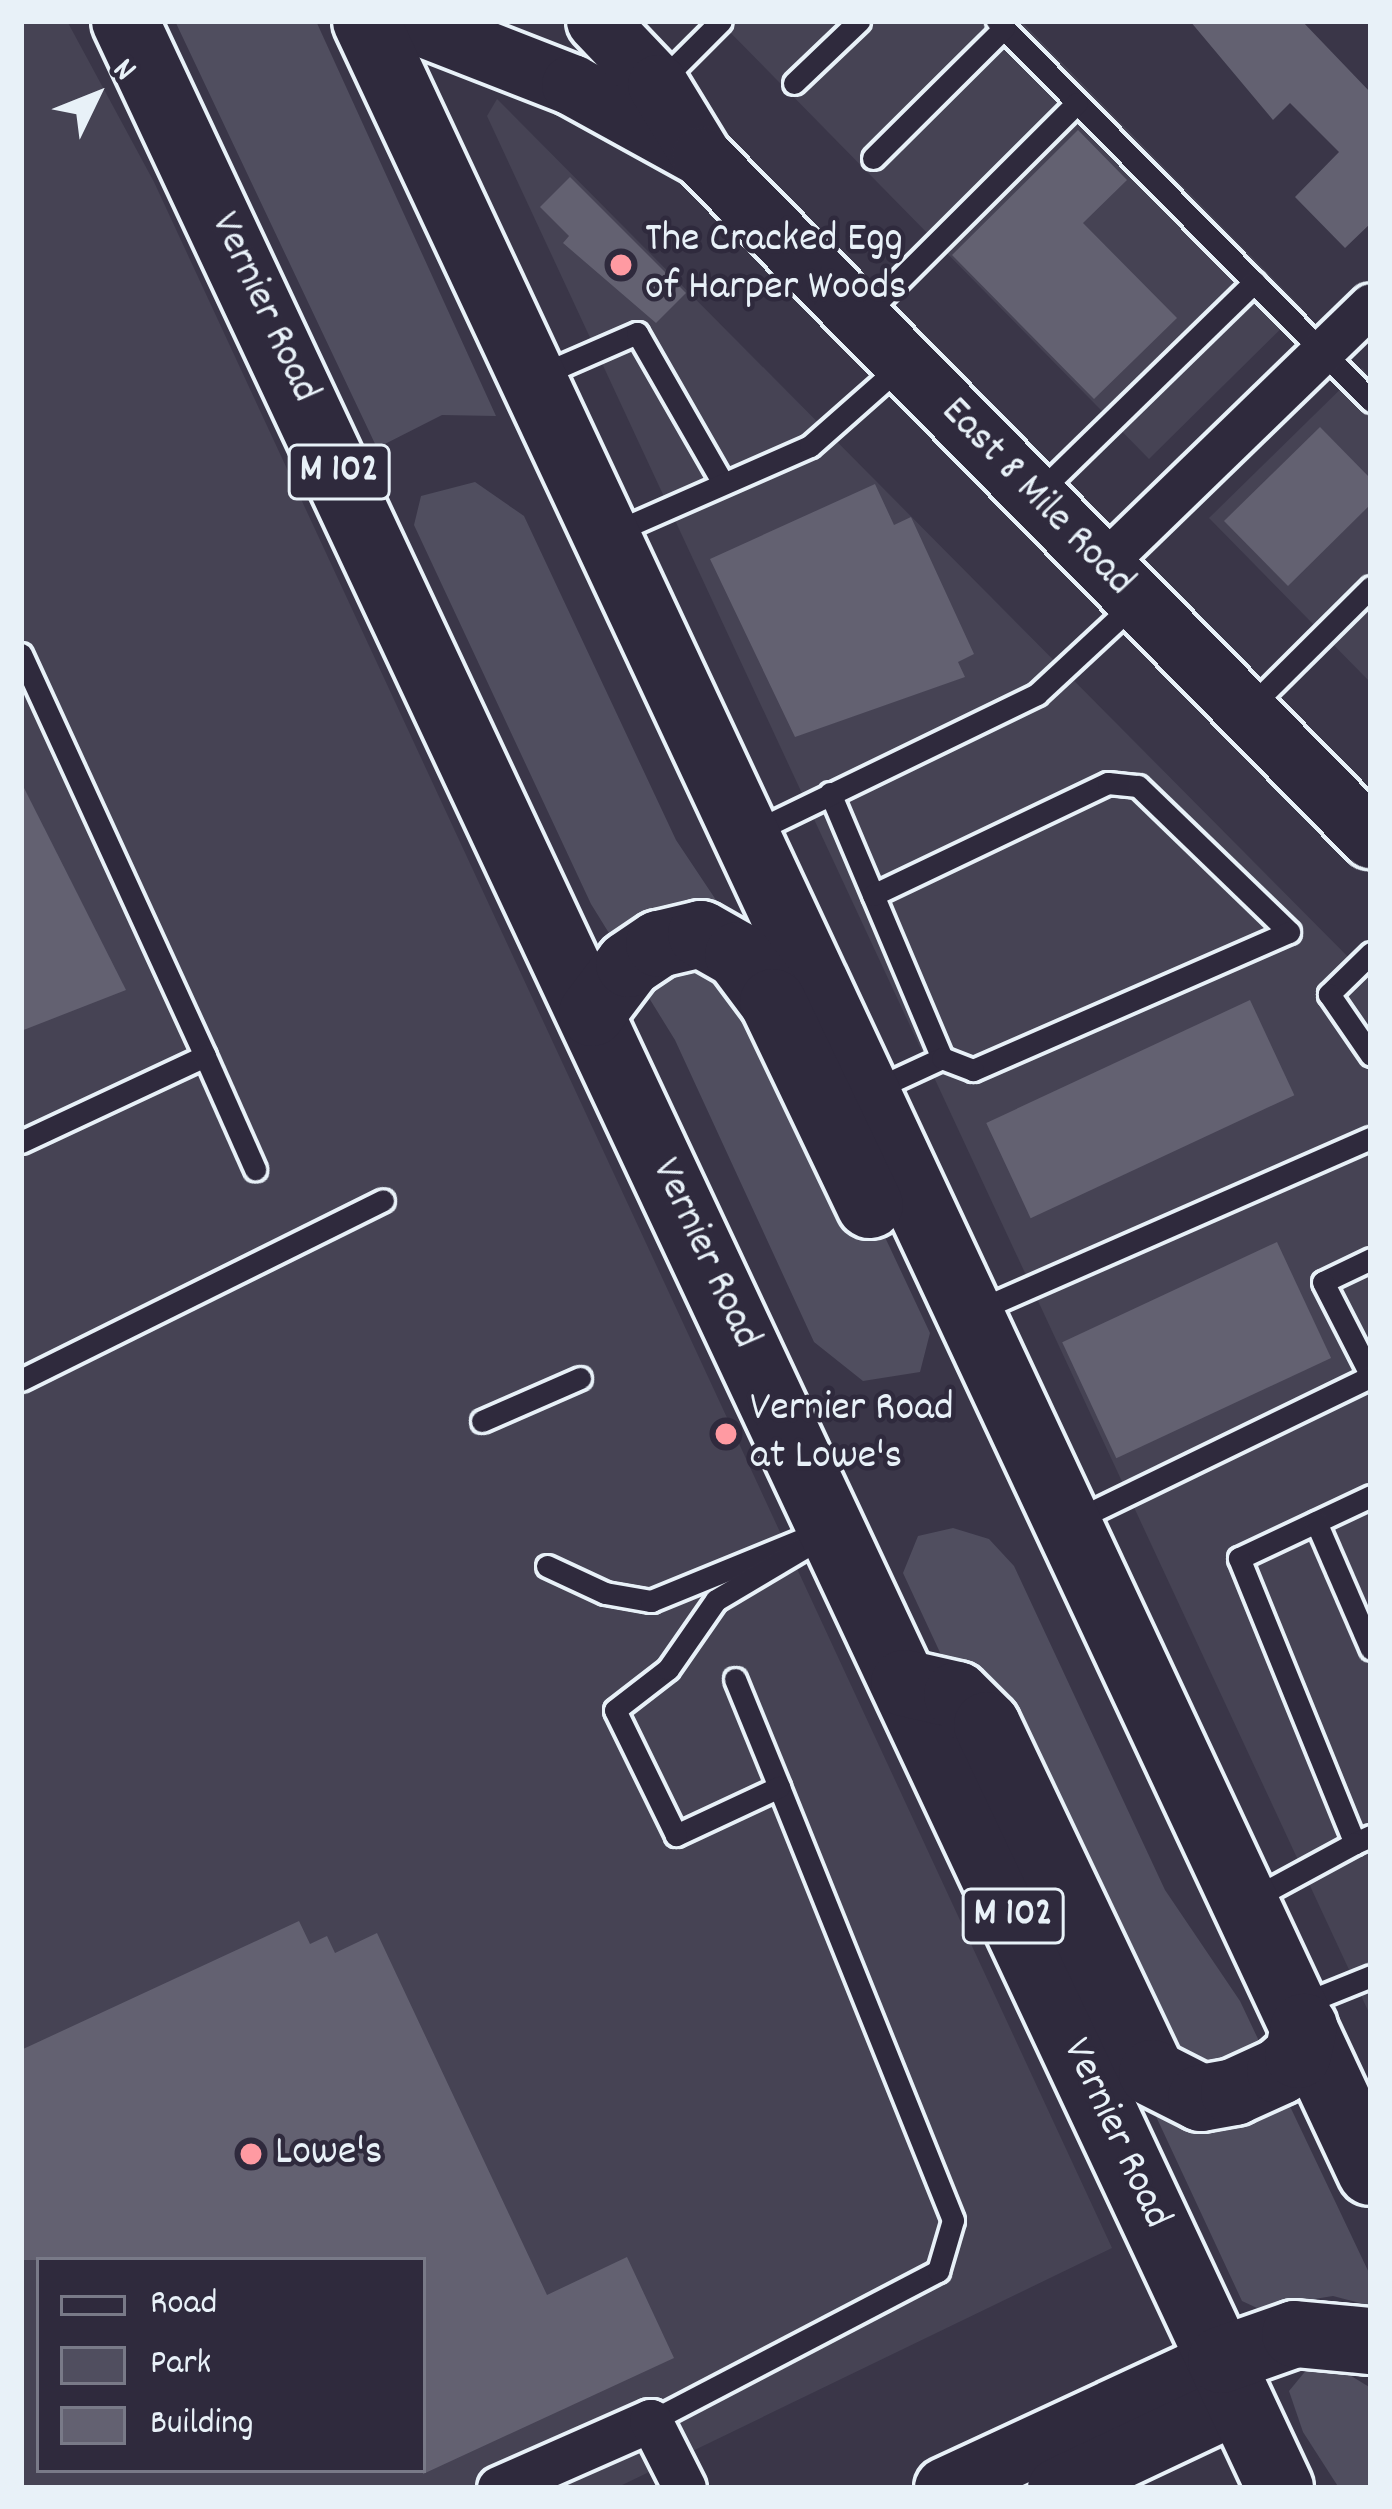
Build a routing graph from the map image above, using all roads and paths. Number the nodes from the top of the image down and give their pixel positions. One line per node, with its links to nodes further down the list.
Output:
1 (125, 21): 32 (highway, Vernier Road / M 102)
2 (366, 21): 18 (highway)
3 (408, 21): 11 (street, East 8 Mile Road)
4 (597, 21): 9 (street, East 8 Mile Road)
5 (721, 21): 9 (lane)
6 (859, 21): 8 (lane)
7 (1001, 24): 10 (lane); 12 (lane)
8 (794, 83)
9 (658, 85): 11 (street, East 8 Mile Road)
10 (1077, 103): 13 (lane); 15 (lane)
11 (702, 157): 15 (street, East 8 Mile Road)
12 (873, 158)
13 (1253, 282): 16 (lane); 21 (lane)
14 (1371, 305): 16 (street)
15 (860, 318): 17 (street, East 8 Mile Road)
16 (1323, 353): 19 (lane); 23 (street)
17 (903, 363): 20 (lane); 21 (street, East 8 Mile Road)
18 (536, 376): 20 (lane); 22 (highway)
19 (1371, 401)
20 (723, 483): 22 (lane)
21 (1036, 496): 23 (street, East 8 Mile Road)
22 (611, 533): 28 (highway)
23 (1120, 583): 26 (street, East 8 Mile Road); 27 (lane)
24 (1371, 587): 26 (lane)
25 (21, 654): 34 (lane)
26 (1246, 712): 29 (street, East 8 Mile Road)
27 (830, 793): 28 (lane); 30 (lane)
28 (751, 833): 36 (highway)
29 (1370, 835)
30 (873, 895): 35 (lane); 35 (lane)
31 (1371, 953): 33 (lane)
32 (592, 1013): 42 (highway); 50 (highway, Vernier Road / M 102)
33 (1371, 1055)
34 (205, 1056): 38 (lane); 39 (lane)
35 (942, 1058): 36 (lane)
36 (868, 1093): 42 (highway)
37 (1371, 1138): 42 (lane)
38 (21, 1142)
39 (255, 1168)
40 (383, 1200): 45 (lane)
41 (1371, 1258): 43 (lane)
42 (981, 1337): 49 (highway)
43 (1371, 1376): 49 (lane)
44 (580, 1378): 46 (lane)
45 (21, 1380)
46 (482, 1421)
47 (1371, 1496): 48 (lane)
48 (1316, 1522): 52 (lane); 56 (lane)
49 (1068, 1523): 57 (highway)
50 (833, 1530): 51 (lane); 54 (highway, Vernier Road / M 102); 55 (lane)
51 (547, 1566)
52 (1371, 1649)
53 (735, 1679): 55 (lane)
54 (904, 1683): 59 (highway); 62 (highway, Vernier Road / M 102)
55 (779, 1787): 63 (lane)
56 (1363, 1839): 57 (lane)
57 (1246, 1903): 59 (highway)
58 (1371, 1976): 59 (lane)
59 (1299, 2017): 60 (highway)
60 (1371, 2172)
61 (1371, 2341): 62 (highway)
62 (1230, 2381): 66 (street); 67 (street); 68 (highway, Vernier Road / M 102)
63 (651, 2421): 64 (street); 65 (street)
64 (500, 2488)
65 (685, 2488)
66 (945, 2488)
67 (1058, 2488)
68 (1280, 2488)

